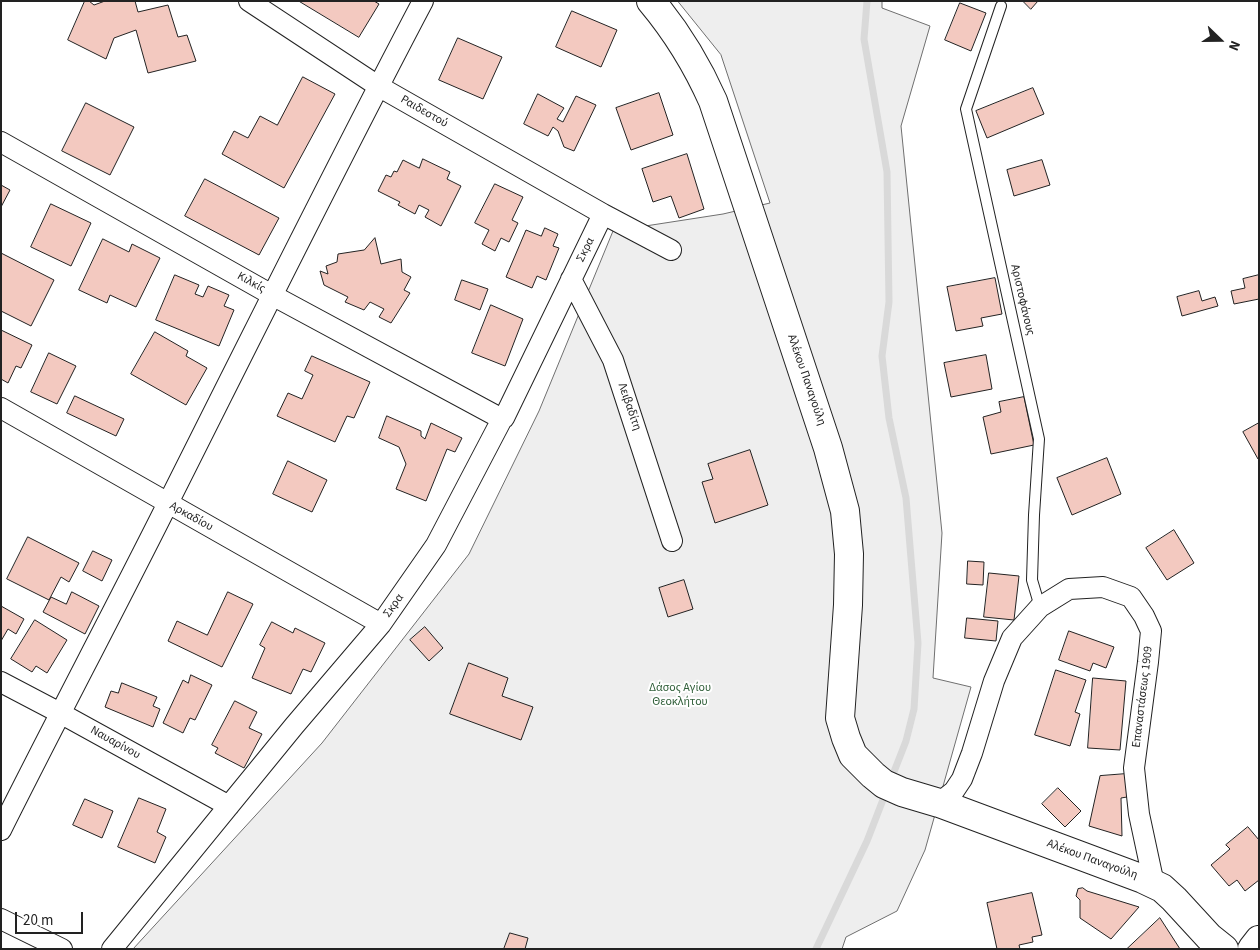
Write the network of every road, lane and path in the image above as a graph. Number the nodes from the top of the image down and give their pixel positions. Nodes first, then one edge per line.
1 (249, 1) edge
2 (423, 1) edge
3 (651, 1) edge
4 (1001, 6) dead end
5 (378, 86) junction
6 (1, 142) edge
7 (603, 214) junction
8 (671, 250) dead end
9 (571, 279) junction
10 (272, 295) junction
11 (1, 408) edge
12 (502, 419) junction
13 (168, 504) junction
14 (672, 541) dead end
15 (1040, 607) junction
16 (381, 624) junction
17 (1, 682) edge
18 (60, 713) junction
19 (939, 803) junction
20 (229, 806) junction
21 (1, 830) edge
22 (1154, 884) junction
23 (1, 918) edge
24 (1259, 940) edge
25 (62, 949) edge
26 (112, 949) edge
27 (1224, 949) edge
28 (1252, 949) edge

1 - 5 street, Ραιδεστού
2 - 5 street
3 - 19 main road, Αλέκου Παναγούλη
4 - 15 lane, Αριστοφάνους
5 - 7 street, Ραιδεστού
5 - 10 street
6 - 10 street, Κιλκίς
7 - 8 street, Ραιδεστού
7 - 9 street, Σκρα
9 - 12 street, Σκρα
9 - 14 street, Λειβαδίτη
10 - 12 street, Κιλκίς
10 - 13 street
11 - 13 street, Αρκαδίου
12 - 16 street, Σκρα
13 - 16 street, Αρκαδίου
13 - 18 street
15 - 19 street, Επαναστάσεως 1909
15 - 22 street, Επαναστάσεως 1909
16 - 20 street, Σκρα
17 - 18 street, Ναυαρίνου
18 - 20 street, Ναυαρίνου
18 - 21 street
19 - 22 main road, Αλέκου Παναγούλη
20 - 26 street, Σκρα
22 - 27 main road, Αλέκου Παναγούλη
23 - 25 street
24 - 28 main road

